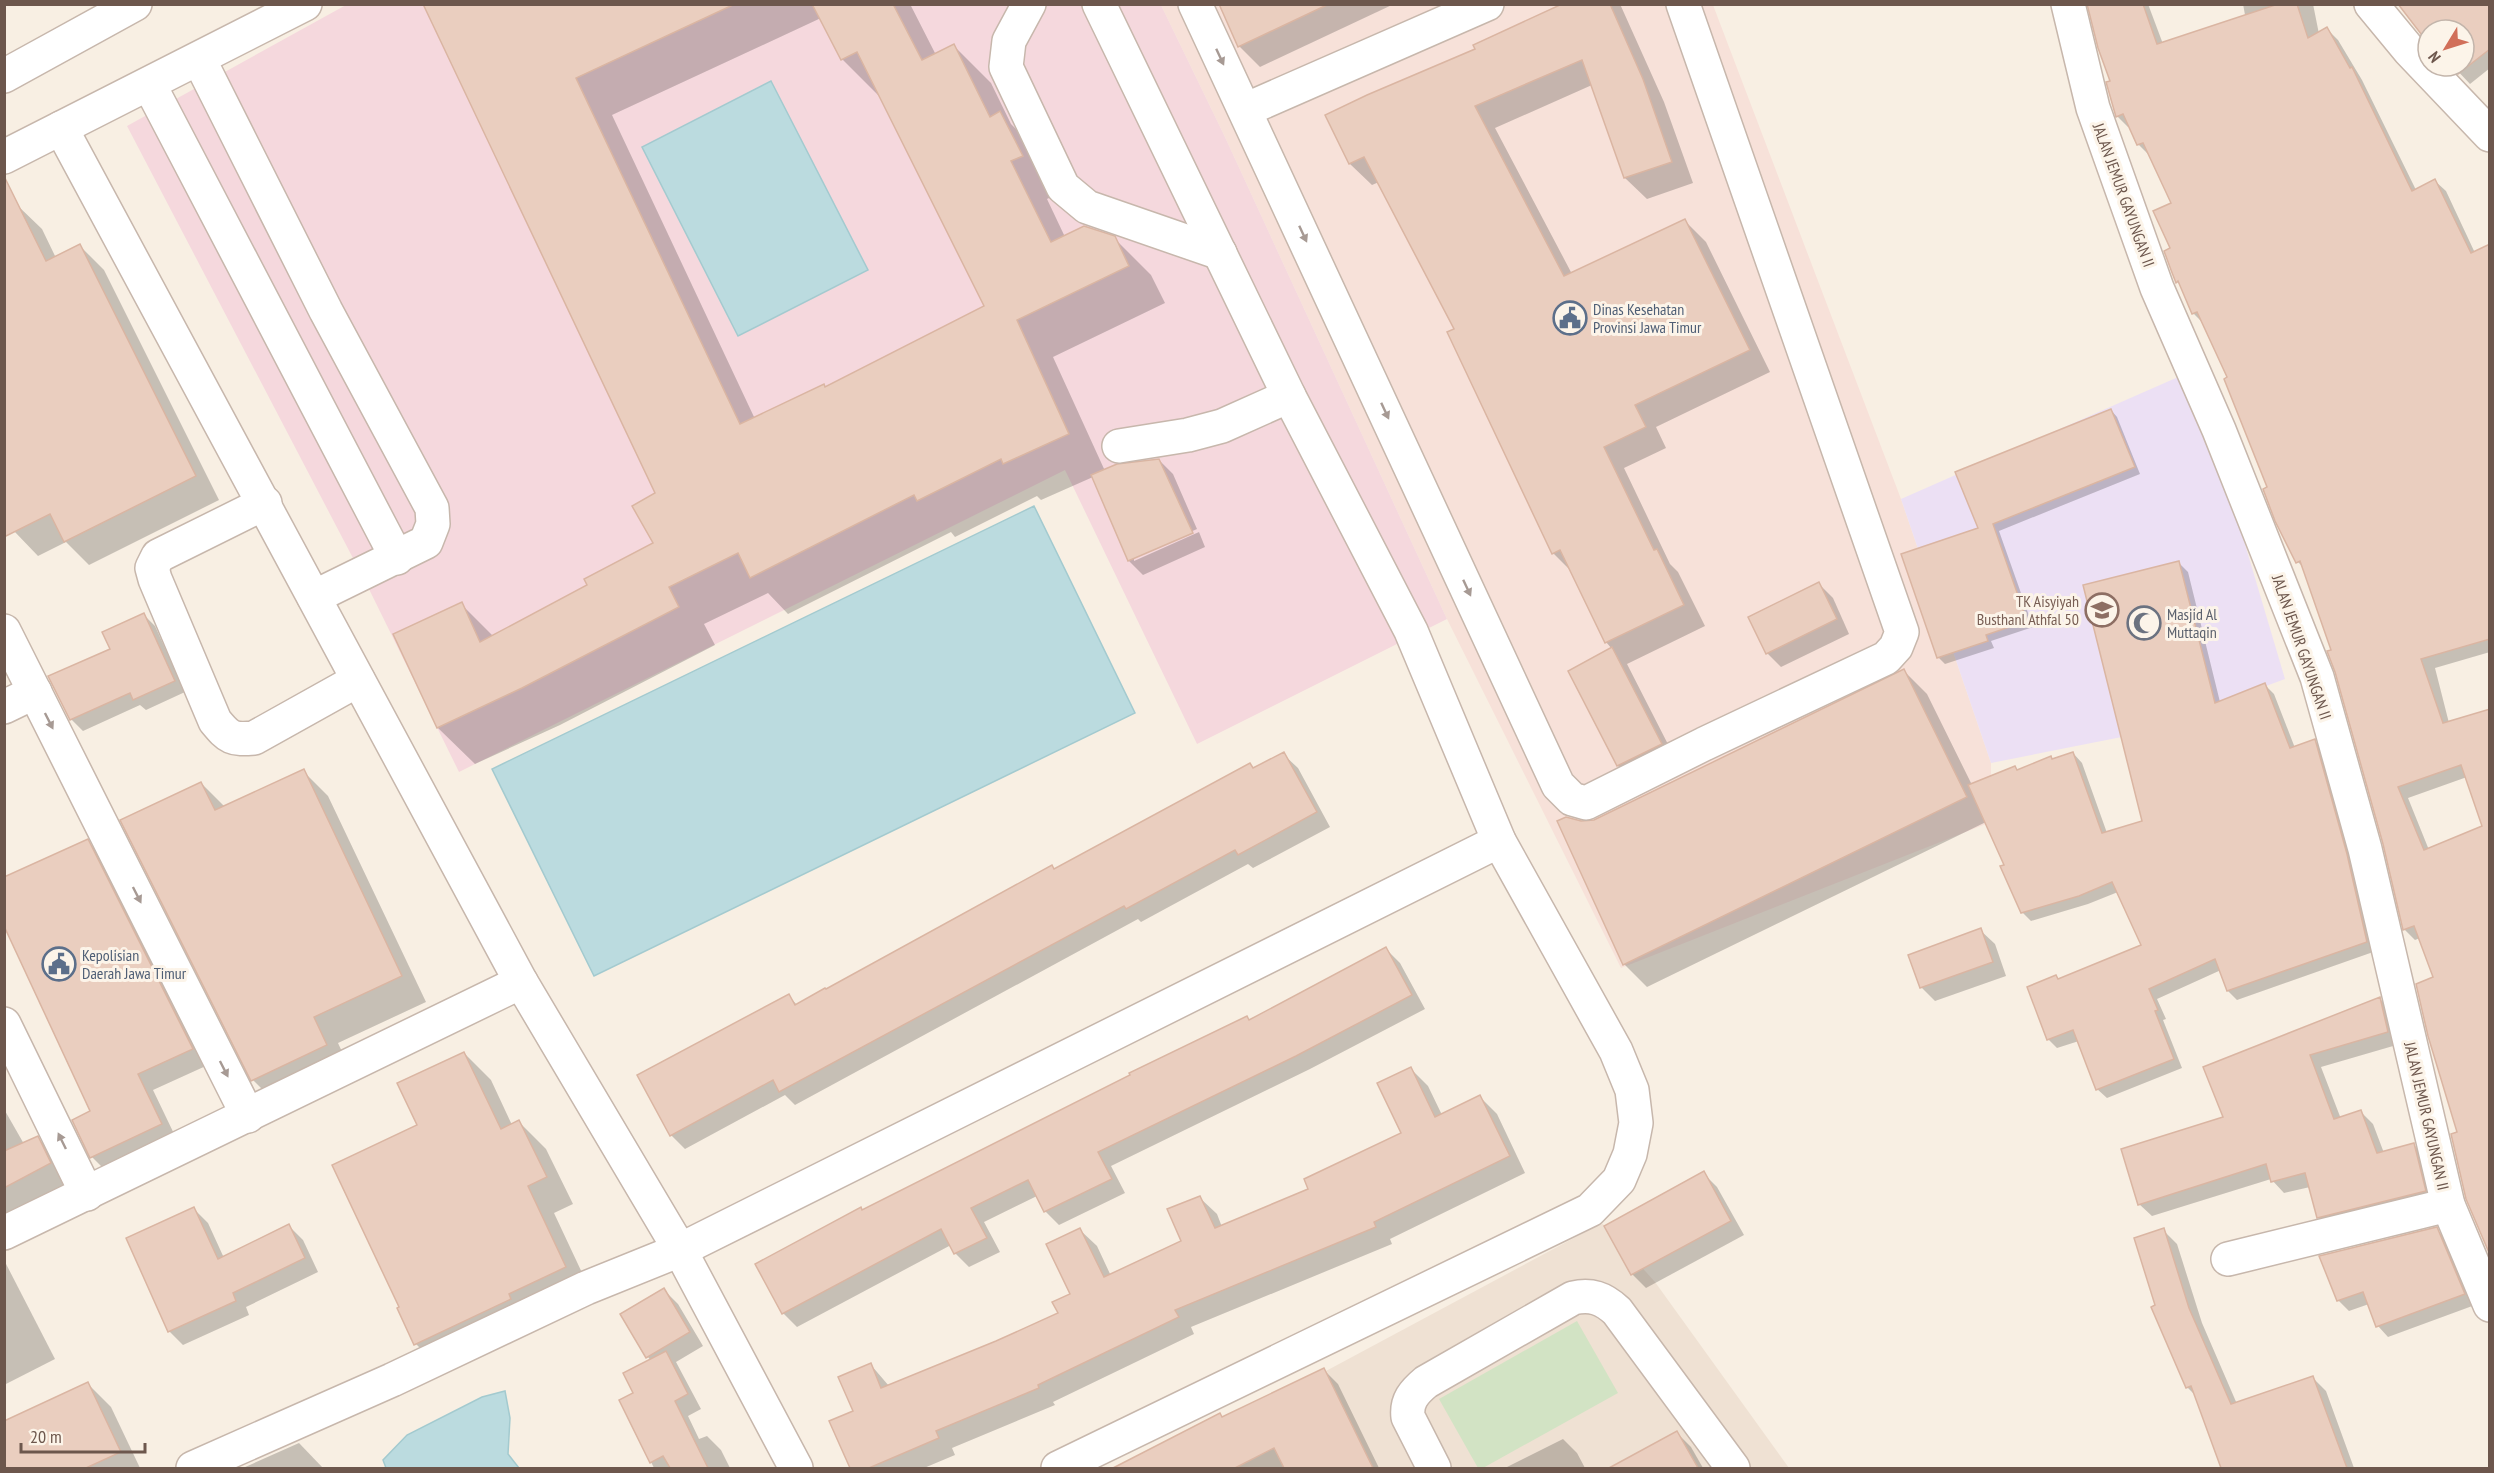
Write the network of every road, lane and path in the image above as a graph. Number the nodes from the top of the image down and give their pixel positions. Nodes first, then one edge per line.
1 (135, 4) edge
2 (305, 4) edge
3 (1029, 4) edge
4 (1099, 4) edge
5 (1195, 4) edge
6 (1487, 4) edge
7 (1683, 4) edge
8 (2068, 4) edge
9 (2371, 4) edge
10 (199, 58) junction
11 (4, 76) edge
12 (149, 84) junction
13 (1245, 110) junction
14 (61, 128) junction
15 (2490, 135) edge
16 (4, 157) edge
17 (1220, 253) junction
18 (1289, 396) junction
19 (1119, 446) dead end
20 (265, 503) junction
21 (397, 558) junction
22 (315, 597) junction
23 (4, 631) edge
24 (358, 680) junction
25 (35, 692) junction
26 (4, 707) edge
27 (1500, 841) junction
28 (521, 981) junction
29 (4, 1024) edge
30 (248, 1116) junction
31 (87, 1194) junction
32 (2448, 1205) junction
33 (4, 1233) edge
34 (680, 1250) junction
35 (2228, 1259) dead end
36 (2490, 1305) edge
37 (193, 1468) edge
38 (796, 1468) edge
39 (1058, 1468) edge
40 (1434, 1468) edge
41 (1733, 1468) edge

1 - 11 street
2 - 10 street
3 - 17 street
4 - 17 street
5 -> 13 street
6 - 13 street
13 -> 7 street
8 - 32 street, JALAN JEMUR GAYUNGAN II
9 - 15 street
10 - 12 street
10 - 21 street
12 - 14 street
12 - 21 street
14 - 16 street
14 - 20 street
17 - 18 street
18 - 19 street
18 - 27 street
20 - 22 street
20 - 24 street
21 - 22 street
22 - 24 street
23 - 25 street
24 - 28 street
25 - 26 street
25 -> 30 street
27 - 34 street
27 - 39 street
28 - 30 street
28 - 34 street
31 -> 29 street
30 - 31 street
31 - 33 street
32 - 35 street
32 - 36 street, JALAN JEMUR GAYUNGAN II
34 - 37 street
34 - 38 street
40 - 41 street

